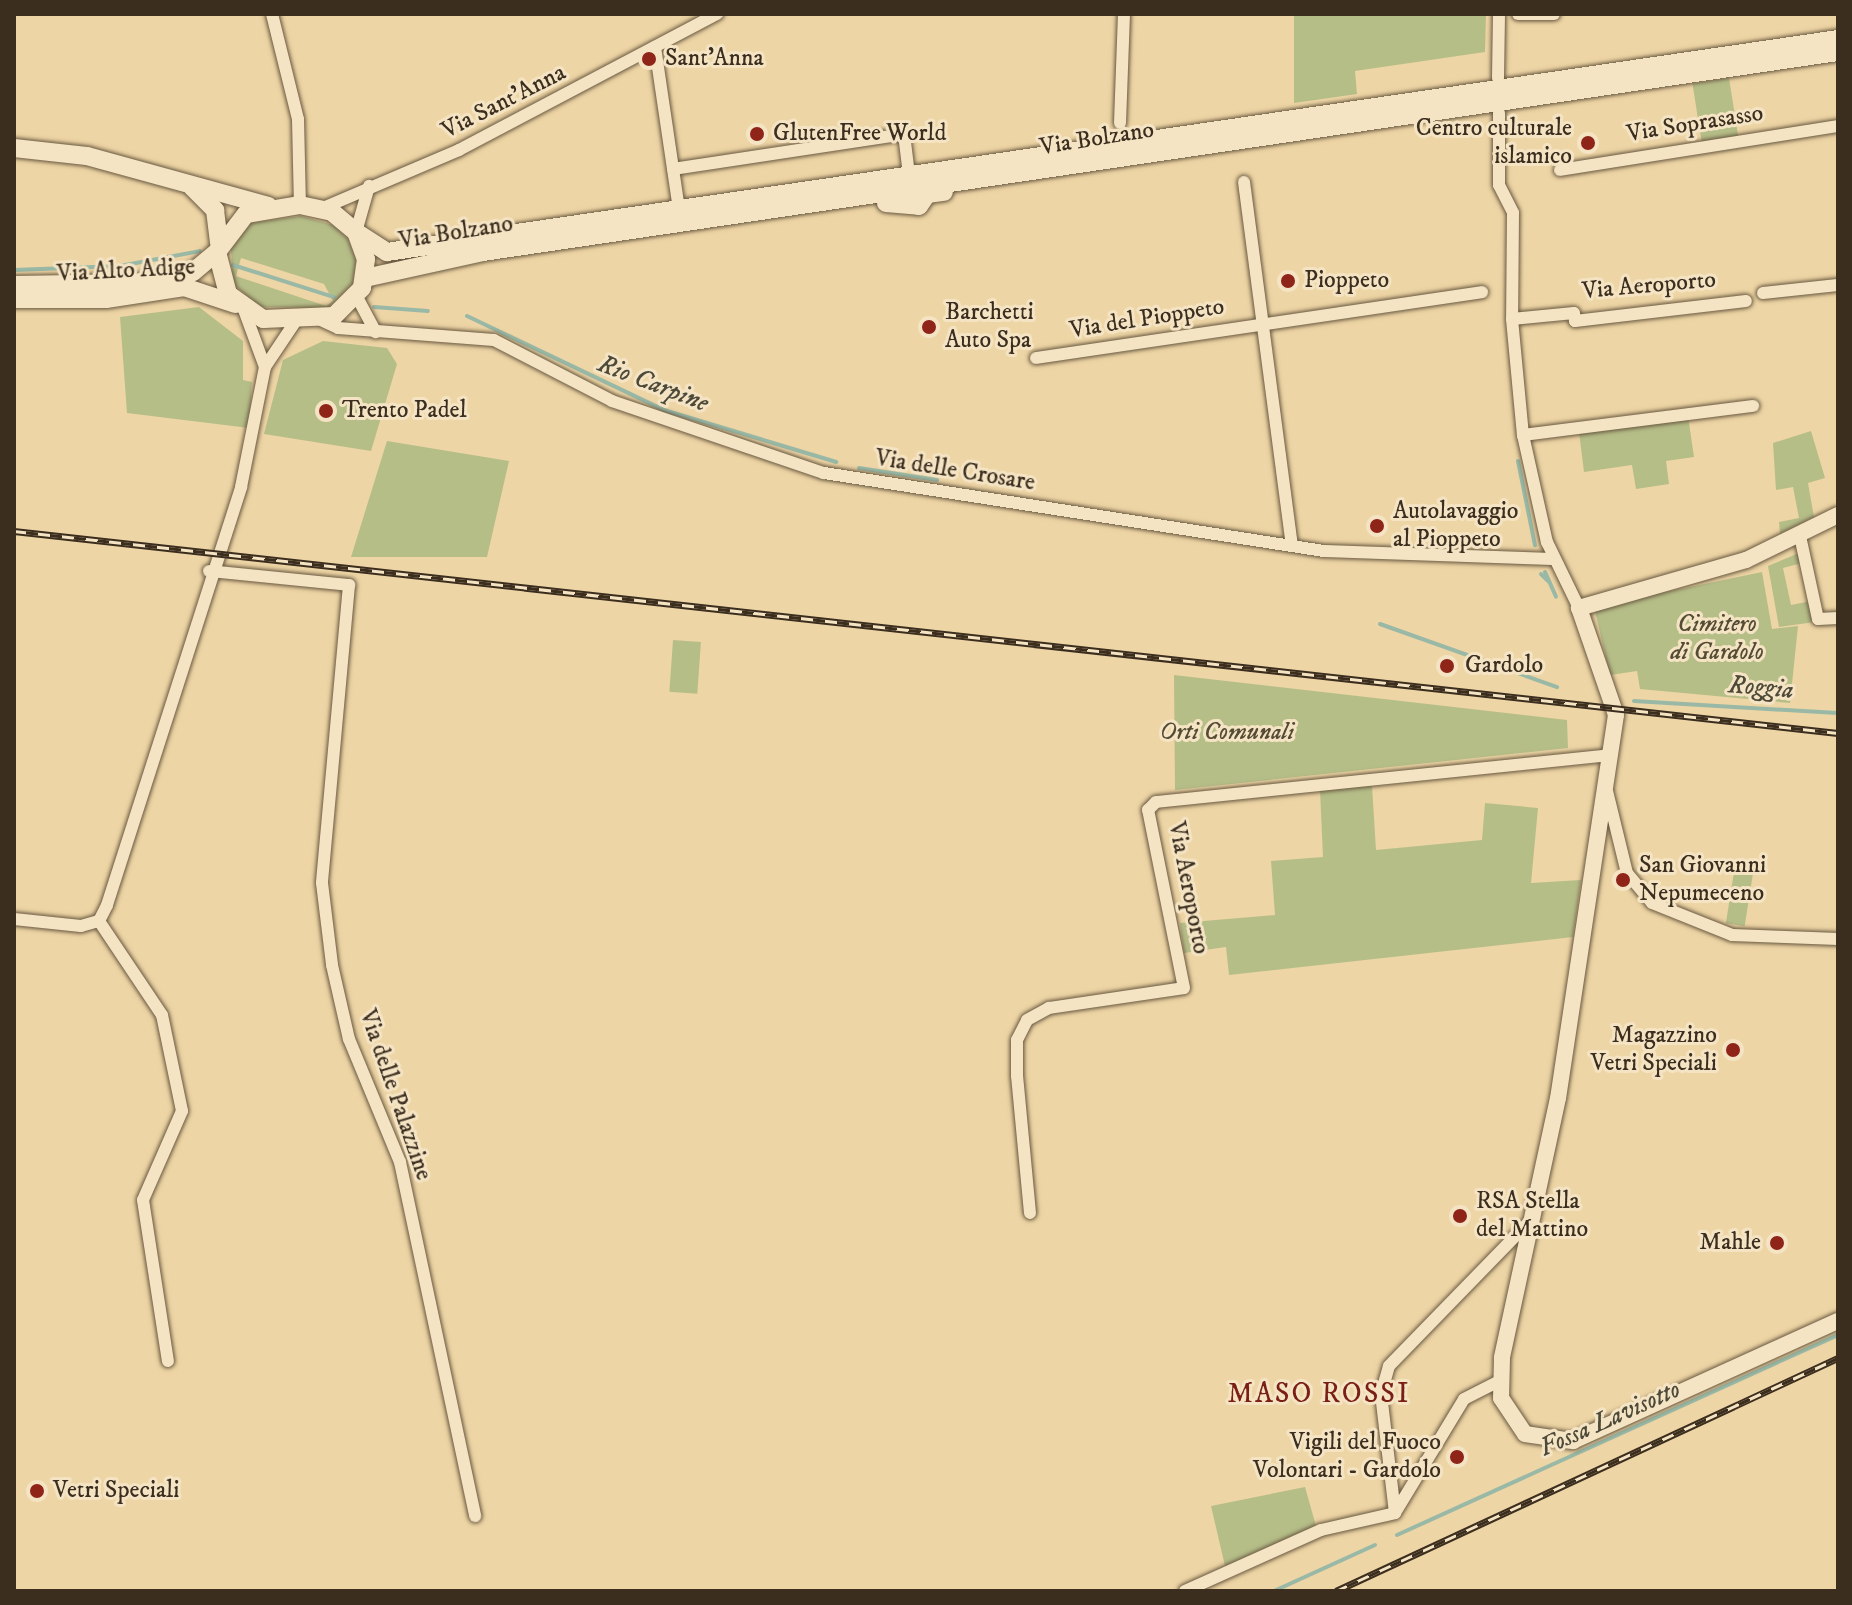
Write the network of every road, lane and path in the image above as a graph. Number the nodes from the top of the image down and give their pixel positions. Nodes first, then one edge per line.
1 (272, 14) edge
2 (717, 14) edge
3 (1124, 14) edge
4 (1499, 14) edge
5 (1518, 14) edge
6 (1554, 14) edge
7 (1838, 39) edge
8 (655, 47) junction
9 (1838, 52) edge
10 (1498, 78) dead end
11 (1499, 113) dead end
12 (1120, 123) dead end
13 (1838, 126) edge
14 (14, 148) edge
15 (673, 169) junction
16 (1560, 170) dead end
17 (909, 175) junction
18 (187, 182) junction
19 (1244, 182) dead end
20 (295, 185) junction
21 (369, 186) junction
22 (300, 205) junction
23 (273, 206) junction
24 (322, 208) junction
25 (679, 209) junction
26 (457, 227) dead end
27 (552, 228) junction
28 (356, 232) junction
29 (218, 249) junction
30 (365, 278) junction
31 (14, 285) edge
32 (1838, 285) edge
33 (1482, 292) dead end
34 (1763, 293) dead end
35 (357, 297) junction
36 (14, 299) edge
37 (1746, 301) dead end
38 (240, 307) junction
39 (1512, 319) junction
40 (321, 320) junction
41 (295, 322) junction
42 (1265, 324) junction
43 (376, 332) junction
44 (1036, 358) dead end
45 (265, 367) junction
46 (1753, 406) dead end
47 (1523, 435) junction
48 (1838, 515) edge
49 (1800, 536) junction
50 (1292, 546) junction
51 (1553, 559) junction
52 (209, 571) junction
53 (1579, 608) junction
54 (1838, 618) edge
55 (1609, 755) junction
56 (1605, 784) junction
57 (14, 919) edge
58 (99, 921) junction
59 (1838, 939) edge
60 (1030, 1213) dead end
61 (1538, 1214) junction
62 (1838, 1321) edge
63 (168, 1361) dead end
64 (1498, 1382) junction
65 (1395, 1513) junction
66 (475, 1516) dead end
67 (1185, 1591) edge

1 - 20 street
2 - 8 street, Via Sant'Anna
3 - 12 street
4 - 10 street
5 - 6 street
7 - 17 main road, Via Bolzano
8 - 15 street
8 - 21 street, Via Sant'Anna
9 - 30 main road, Via Bolzano
11 - 39 street
13 - 16 street, Via Soprasasso
14 - 18 main road
15 - 17 street
15 - 25 street
17 - 25 main road, Via Bolzano
18 - 23 main road
18 - 29 main road
19 - 42 street
20 - 22 street
20 - 23 street
21 - 24 street, Via Sant'Anna
21 - 28 street
22 - 23 main road
22 - 24 main road
23 - 29 main road
24 - 28 main road
25 - 27 main road, Via Bolzano
26 - 27 main road
27 - 28 main road, Via Bolzano
28 - 30 main road
29 - 31 main road, Via Alto Adige
29 - 38 main road
30 - 35 main road
32 - 34 street
33 - 42 street, Via del Pioppeto
35 - 40 main road
35 - 43 street
36 - 38 main road, Via Alto Adige
37 - 39 street, Via Aeroporto
38 - 41 main road
38 - 45 street
39 - 47 street
40 - 41 main road
40 - 43 street, Via delle Crosare
41 - 45 street
42 - 44 street, Via del Pioppeto
42 - 50 street
43 - 50 street, Via delle Crosare
45 - 52 street
46 - 47 street
47 - 51 street
48 - 49 street
49 - 53 street
49 - 54 street
50 - 51 street, Via delle Crosare
51 - 53 street
52 - 58 street
52 - 66 street, Via delle Palazzine
53 - 55 street
55 - 56 street
55 - 60 street, Via Aeroporto
56 - 59 street
56 - 61 street
57 - 58 street
58 - 63 street
61 - 64 street
61 - 65 street
62 - 64 street
64 - 65 street
65 - 67 street

